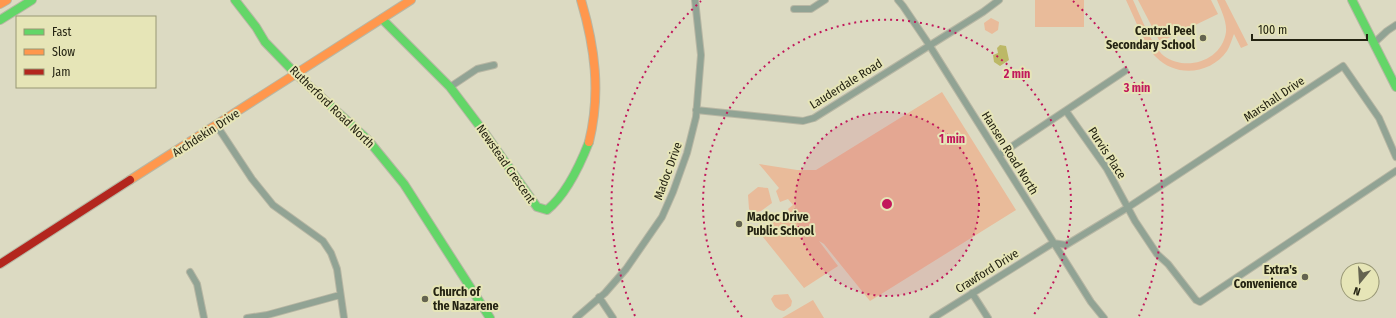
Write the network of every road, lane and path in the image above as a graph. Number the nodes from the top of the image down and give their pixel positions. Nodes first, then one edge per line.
1 (7, 0) edge
2 (32, 0) edge
3 (235, 0) edge
4 (411, 0) edge
5 (581, 0) edge
6 (696, 0) edge
7 (825, 0) edge
8 (898, 0) edge
9 (999, 0) edge
10 (1352, 0) edge
11 (989, 3) edge
12 (0, 4) edge
13 (794, 8) dead end
14 (382, 19) junction
15 (0, 20) edge
16 (1396, 25) edge
17 (1374, 43) junction
18 (929, 45) junction
19 (494, 65) dead end
20 (1124, 71) dead end
21 (296, 74) junction
22 (450, 87) junction
23 (1396, 87) edge
24 (696, 110) junction
25 (1066, 111) junction
26 (217, 126) junction
27 (999, 155) junction
28 (1396, 157) edge
29 (1396, 171) edge
30 (1128, 208) junction
31 (1053, 243) junction
32 (0, 264) edge
33 (190, 272) dead end
34 (972, 293) junction
35 (340, 295) junction
36 (599, 297) junction
37 (204, 318) edge
38 (247, 318) edge
39 (344, 318) edge
40 (490, 318) edge
41 (576, 318) edge
42 (613, 318) edge
43 (933, 318) edge
44 (988, 318) edge
45 (1104, 318) edge

1 - 12 street
2 - 15 street
3 - 21 street, Rutherford Road North
4 - 14 street, Archdekin Drive
5 - 22 street, Newstead Crescent
6 - 24 street, Madoc Drive
7 - 13 street
8 - 18 street, Hansen Road North
9 - 11 street, Lauderdale Road
10 - 17 street
11 - 18 street, Lauderdale Road
14 - 21 street, Archdekin Drive
14 - 22 street, Newstead Crescent
16 - 17 street
17 - 23 street
18 - 24 street, Lauderdale Road
18 - 27 street, Hansen Road North
19 - 22 street
20 - 25 street
21 - 26 street, Archdekin Drive
21 - 40 street, Rutherford Road North
24 - 36 street, Madoc Drive
25 - 27 street
25 - 30 street, Purvis Place
26 - 32 street, Archdekin Drive
26 - 35 street
27 - 31 street, Hansen Road North
28 - 30 street, Marshall Drive
29 - 30 street
30 - 31 street, Marshall Drive
31 - 34 street, Crawford Drive
31 - 45 street, Hansen Road North
33 - 37 street
34 - 43 street, Crawford Drive
34 - 44 street
35 - 38 street
35 - 39 street
36 - 41 street, Madoc Drive
36 - 42 street

